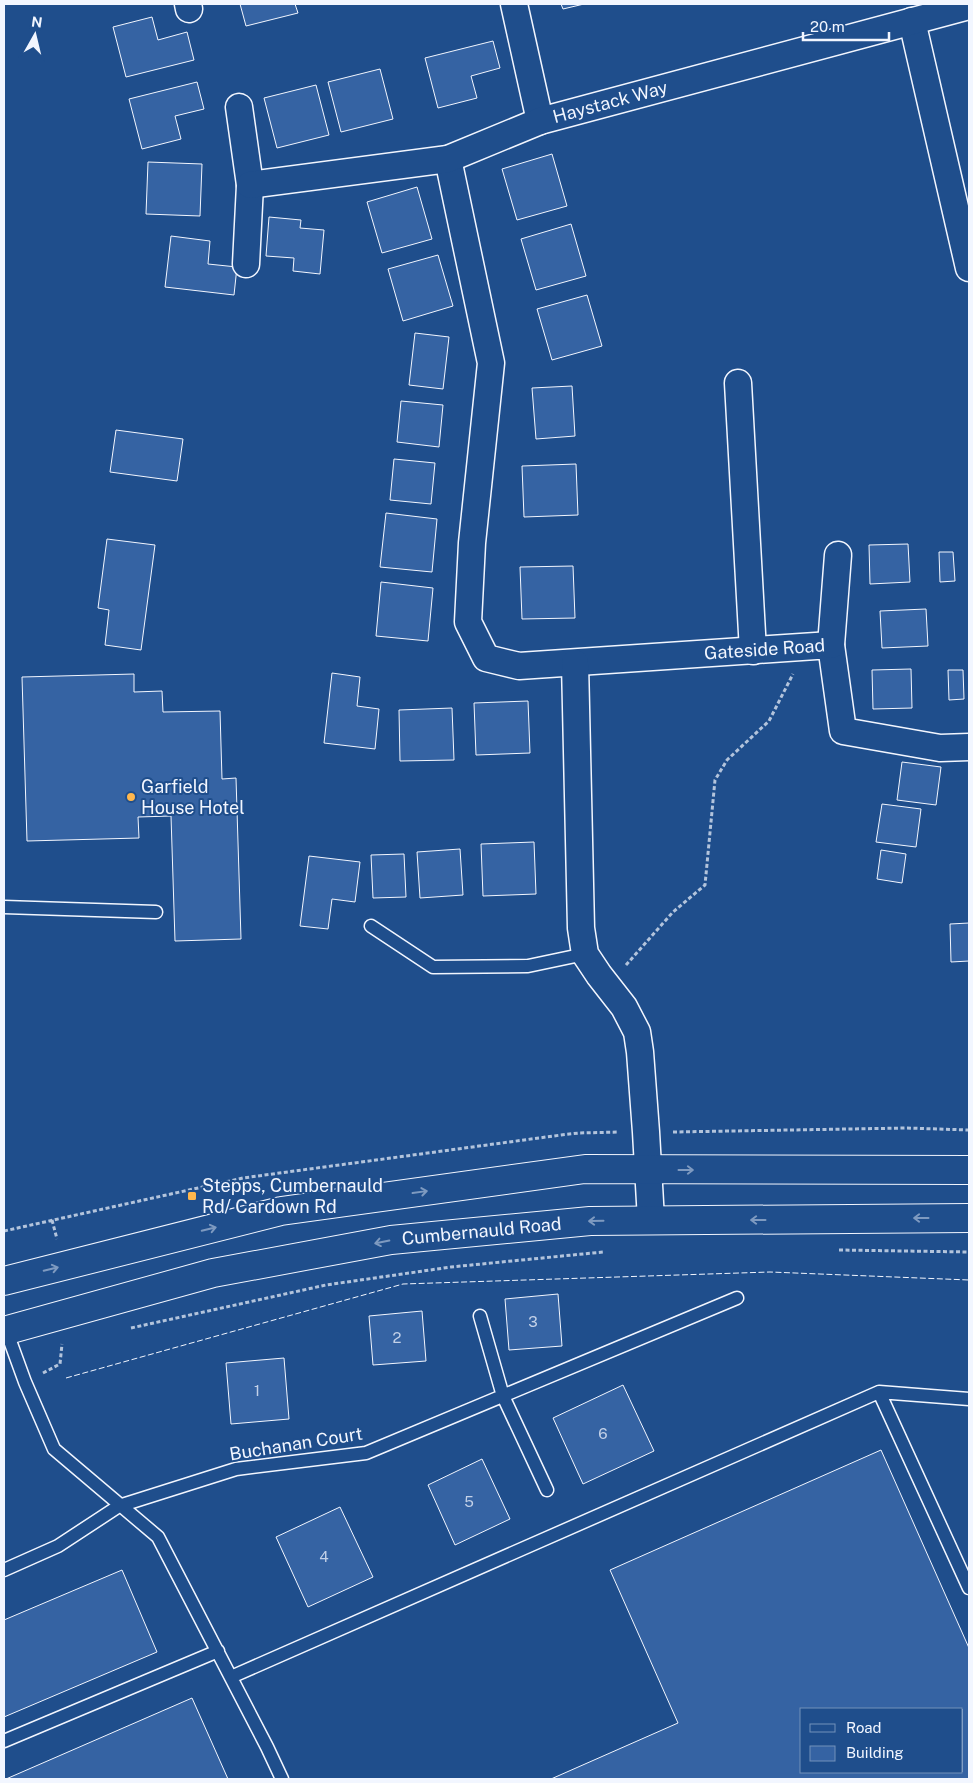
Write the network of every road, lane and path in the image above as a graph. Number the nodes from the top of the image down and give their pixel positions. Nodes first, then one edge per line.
1 (514, 4) edge
2 (969, 6) edge
3 (912, 21) junction
4 (239, 107) dead end
5 (540, 121) junction
6 (448, 159) junction
7 (250, 185) junction
8 (246, 264) dead end
9 (969, 268) edge
10 (738, 383) dead end
11 (838, 555) dead end
12 (819, 646) junction
13 (752, 651) junction
14 (575, 663) junction
15 (969, 748) edge
16 (4, 907) edge
17 (156, 912) dead end
18 (371, 926) dead end
19 (584, 954) junction
20 (607, 986) junction
21 (648, 1170) junction
22 (969, 1170) edge
23 (969, 1218) edge
24 (651, 1220) junction
25 (833, 1250) dead end
26 (612, 1252) dead end
27 (969, 1252) edge
28 (4, 1281) edge
29 (737, 1298) dead end
30 (480, 1316) dead end
31 (4, 1328) edge
32 (127, 1329) dead end
33 (71, 1341) dead end
34 (25, 1382) junction
35 (878, 1392) junction
36 (503, 1396) junction
37 (969, 1399) edge
38 (547, 1490) dead end
39 (119, 1506) junction
40 (4, 1570) edge
41 (969, 1588) edge
42 (218, 1651) junction
43 (231, 1677) junction
44 (4, 1742) edge
45 (282, 1779) edge

1 - 5 street
2 - 3 street, Haystack Way
3 - 5 street, Haystack Way
3 - 9 street
4 - 7 street
5 - 6 street, Haystack Way
6 - 7 street, Haystack Way
6 - 14 street, Gateside Road
7 - 8 street
10 - 13 street
11 - 12 street
12 - 13 street, Gateside Road
12 - 15 street, Gateside Road
12 - 20 path
13 - 14 street, Gateside Road
14 - 19 street
16 - 17 lane
18 - 19 lane
19 - 20 street
20 - 21 street
21 -> 22 main road
21 - 24 street
28 -> 21 main road
23 -> 24 main road, Cumbernauld Road
24 -> 31 main road, Cumbernauld Road
25 - 27 path
26 - 32 path
29 - 36 lane, Buchanan Court
30 - 36 lane
31 - 34 lane
33 - 34 path
34 - 39 lane
35 - 37 lane
35 - 41 lane
35 - 43 lane
36 - 38 lane
36 - 39 lane, Buchanan Court
39 - 40 lane, Buchanan Court
39 - 42 lane
42 - 43 lane
42 - 44 lane
43 - 45 lane

